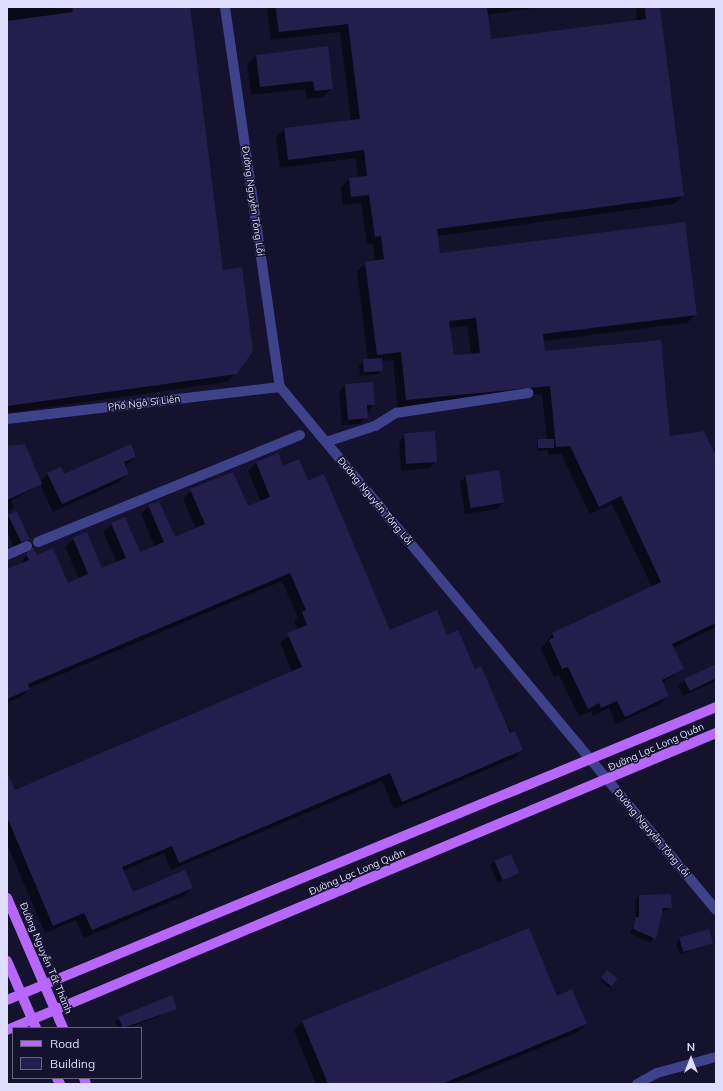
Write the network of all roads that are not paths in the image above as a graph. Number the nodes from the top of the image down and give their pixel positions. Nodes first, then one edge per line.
1 (225, 7) edge
2 (280, 387) junction
3 (529, 393) dead end
4 (7, 419) edge
5 (300, 435) dead end
6 (326, 442) junction
7 (38, 542) dead end
8 (27, 546) dead end
9 (7, 555) edge
10 (716, 707) edge
11 (716, 733) edge
12 (591, 760) junction
13 (609, 781) junction
14 (7, 898) edge
15 (716, 910) edge
16 (7, 961) edge
17 (44, 984) junction
18 (22, 994) junction
19 (7, 1000) edge
20 (56, 1010) junction
21 (34, 1024) edge
22 (20, 1027) edge
23 (63, 1027) edge
24 (716, 1057) edge
25 (637, 1084) edge

1 - 2 street, Đường Nguyễn Tông Lỗi
2 - 4 street, Phố Ngô Sĩ Liên
2 - 6 street, Đường Nguyễn Tông Lỗi
3 - 6 street
5 - 7 street
6 - 12 street, Đường Nguyễn Tông Lỗi
8 - 9 street
10 - 12 main road, Đường Lạc Long Quân
11 - 13 main road, Đường Lạc Long Quân
12 - 13 street, Đường Nguyễn Tông Lỗi
12 - 17 main road, Đường Lạc Long Quân
13 - 15 street, Đường Nguyễn Tông Lỗi
13 - 20 main road, Đường Lạc Long Quân
14 - 17 main road, Đường Nguyễn Tất Thành
16 - 18 main road
17 - 18 main road, Đường Lạc Long Quân
17 - 20 main road, Đường Nguyễn Tất Thành
18 - 19 main road, Đường Lạc Long Quân
18 - 21 main road
20 - 21 main road, Đường Lạc Long Quân
20 - 23 main road, Đường Nguyễn Tất Thành
21 - 22 main road, Đường Lạc Long Quân
24 - 25 street

